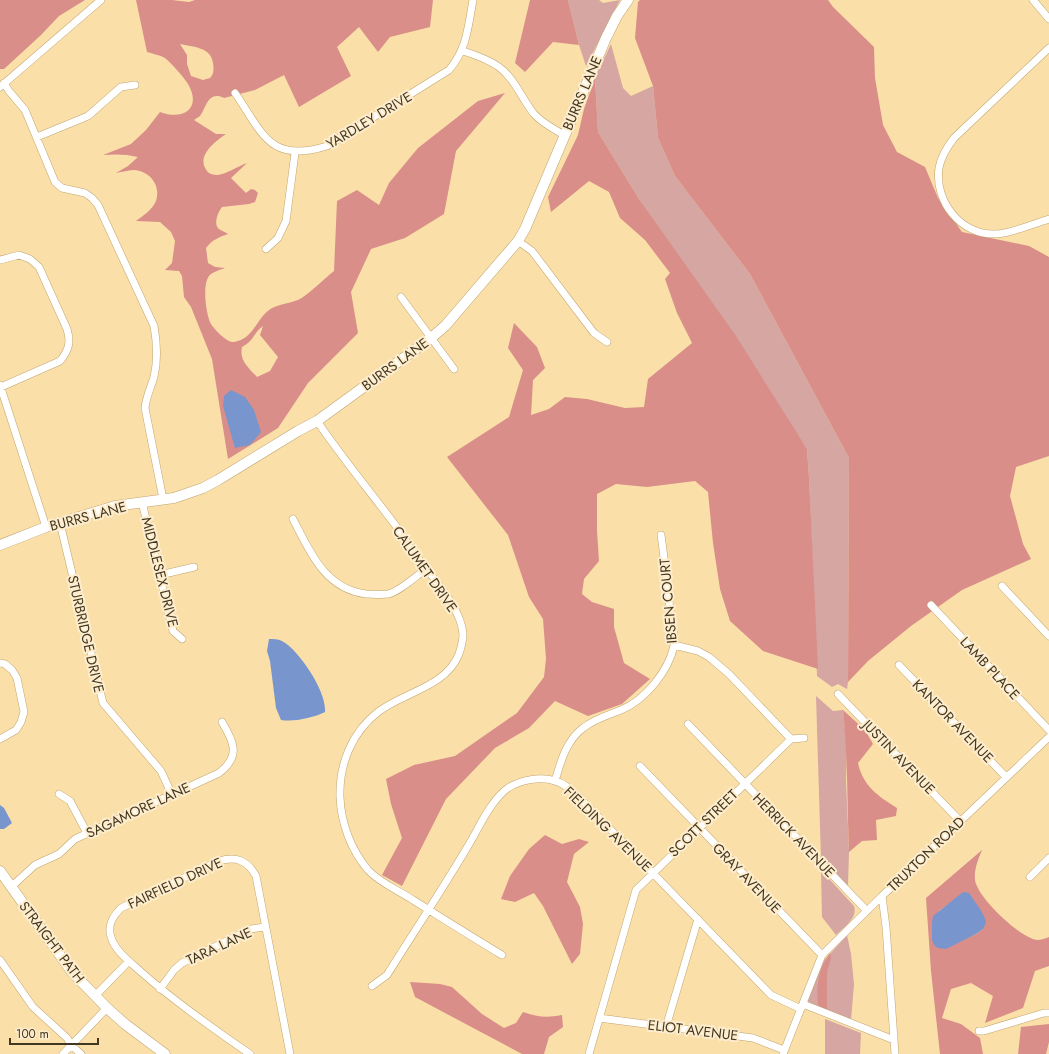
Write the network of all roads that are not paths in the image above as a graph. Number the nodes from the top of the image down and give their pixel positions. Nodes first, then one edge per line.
1 (100, 0) edge
2 (473, 0) edge
3 (628, 0) edge
4 (1034, 0) edge
5 (1049, 19) edge
6 (1049, 48) edge
7 (463, 51) junction
8 (2, 85) edge
9 (135, 85) dead end
10 (235, 93) dead end
11 (564, 134) junction
12 (37, 137) junction
13 (295, 153) junction
14 (1049, 219) edge
15 (518, 241) junction
16 (266, 249) dead end
17 (0, 260) edge
18 (401, 297) dead end
19 (431, 338) junction
20 (607, 342) dead end
21 (454, 369) dead end
22 (0, 386) edge
23 (317, 421) junction
24 (163, 499) junction
25 (142, 502) junction
26 (293, 519) dead end
27 (60, 523) junction
28 (46, 527) junction
29 (661, 535) dead end
30 (0, 545) edge
31 (194, 567) dead end
32 (426, 569) junction
33 (160, 575) junction
34 (1002, 586) dead end
35 (931, 605) dead end
36 (1049, 636) edge
37 (182, 639) dead end
38 (674, 645) junction
39 (0, 663) edge
40 (899, 665) dead end
41 (838, 694) dead end
42 (222, 722) dead end
43 (688, 724) dead end
44 (1049, 730) edge
45 (1049, 737) edge
46 (804, 738) dead end
47 (0, 739) edge
48 (790, 739) junction
49 (640, 766) dead end
50 (1006, 777) junction
51 (555, 781) junction
52 (745, 783) junction
53 (59, 794) dead end
54 (172, 795) junction
55 (960, 821) junction
56 (699, 828) junction
57 (87, 833) junction
58 (1049, 858) edge
59 (0, 871) edge
60 (653, 873) junction
61 (1030, 877) dead end
62 (12, 887) junction
63 (882, 896) junction
64 (428, 910) junction
65 (867, 911) junction
66 (698, 920) junction
67 (265, 927) junction
68 (502, 955) dead end
69 (822, 955) junction
70 (0, 960) edge
71 (128, 961) junction
72 (372, 986) dead end
73 (160, 989) junction
74 (95, 996) junction
75 (802, 1007) junction
76 (108, 1008) junction
77 (1049, 1013) edge
78 (599, 1018) junction
79 (666, 1027) junction
80 (979, 1031) dead end
81 (894, 1040) junction
82 (72, 1046) junction
83 (784, 1052) edge
84 (63, 1054) edge
85 (81, 1054) edge
86 (165, 1054) edge
87 (250, 1054) edge
88 (290, 1054) edge
89 (589, 1054) edge
90 (895, 1054) edge

1 - 8 street
2 - 7 street, YARDLEY DRIVE
3 - 11 street, BURRS LANE
4 - 5 street
6 - 14 street
7 - 11 street
7 - 13 street, YARDLEY DRIVE
8 - 12 street
9 - 12 street
10 - 13 street, YARDLEY DRIVE
11 - 15 street, BURRS LANE
12 - 24 street
13 - 16 street
15 - 19 street, BURRS LANE
15 - 20 street
17 - 22 street
18 - 19 street
19 - 21 street
19 - 23 street, BURRS LANE
22 - 28 street
23 - 24 street, BURRS LANE
23 - 32 street, CALUMET DRIVE
24 - 25 street, BURRS LANE
25 - 27 street, BURRS LANE
25 - 33 street, MIDDLESEX DRIVE
26 - 32 street
27 - 28 street, BURRS LANE
27 - 54 street, STURBRIDGE DRIVE
28 - 30 street, BURRS LANE
29 - 38 street, IBSEN COURT
31 - 33 street
32 - 64 street, CALUMET DRIVE
33 - 37 street, MIDDLESEX DRIVE
34 - 36 street
35 - 44 street, LAMB PLACE
38 - 48 street
38 - 51 street, IBSEN COURT
39 - 47 street
40 - 50 street, KANTOR AVENUE
41 - 55 street, JUSTIN AVENUE
42 - 54 street, SAGAMORE LANE
43 - 52 street, HERRICK AVENUE
45 - 50 street, TRUXTON ROAD
46 - 48 street
48 - 52 street, SCOTT STREET
49 - 56 street, GRAY AVENUE
50 - 55 street, TRUXTON ROAD
51 - 60 street, FIELDING AVENUE
51 - 64 street, FIELDING AVENUE
52 - 56 street, SCOTT STREET
52 - 65 street, HERRICK AVENUE
53 - 57 street
54 - 57 street, SAGAMORE LANE
55 - 63 street, TRUXTON ROAD
56 - 60 street, SCOTT STREET
56 - 69 street, GRAY AVENUE
57 - 62 street, SAGAMORE LANE
58 - 61 street
59 - 62 street, STRAIGHT PATH
60 - 66 street, FIELDING AVENUE
60 - 78 street, SCOTT STREET
62 - 74 street, STRAIGHT PATH
63 - 65 street
63 - 81 street, TRUXTON ROAD
64 - 68 street, CALUMET DRIVE
64 - 72 street, FIELDING AVENUE
65 - 69 street
66 - 75 street, FIELDING AVENUE
66 - 79 street
67 - 71 street, FAIRFIELD DRIVE
67 - 73 street, TARA LANE
67 - 88 street, FAIRFIELD DRIVE
69 - 75 street
70 - 82 street
71 - 73 street, FAIRFIELD DRIVE
71 - 74 street
73 - 87 street, FAIRFIELD DRIVE
74 - 76 street, STRAIGHT PATH
75 - 81 street, FIELDING AVENUE
75 - 83 street
76 - 82 street
76 - 86 street, STRAIGHT PATH
77 - 80 street
78 - 79 street, ELIOT AVENUE
78 - 89 street, SCOTT STREET
79 - 83 street, ELIOT AVENUE
81 - 90 street, TRUXTON ROAD
82 - 84 street
82 - 85 street

